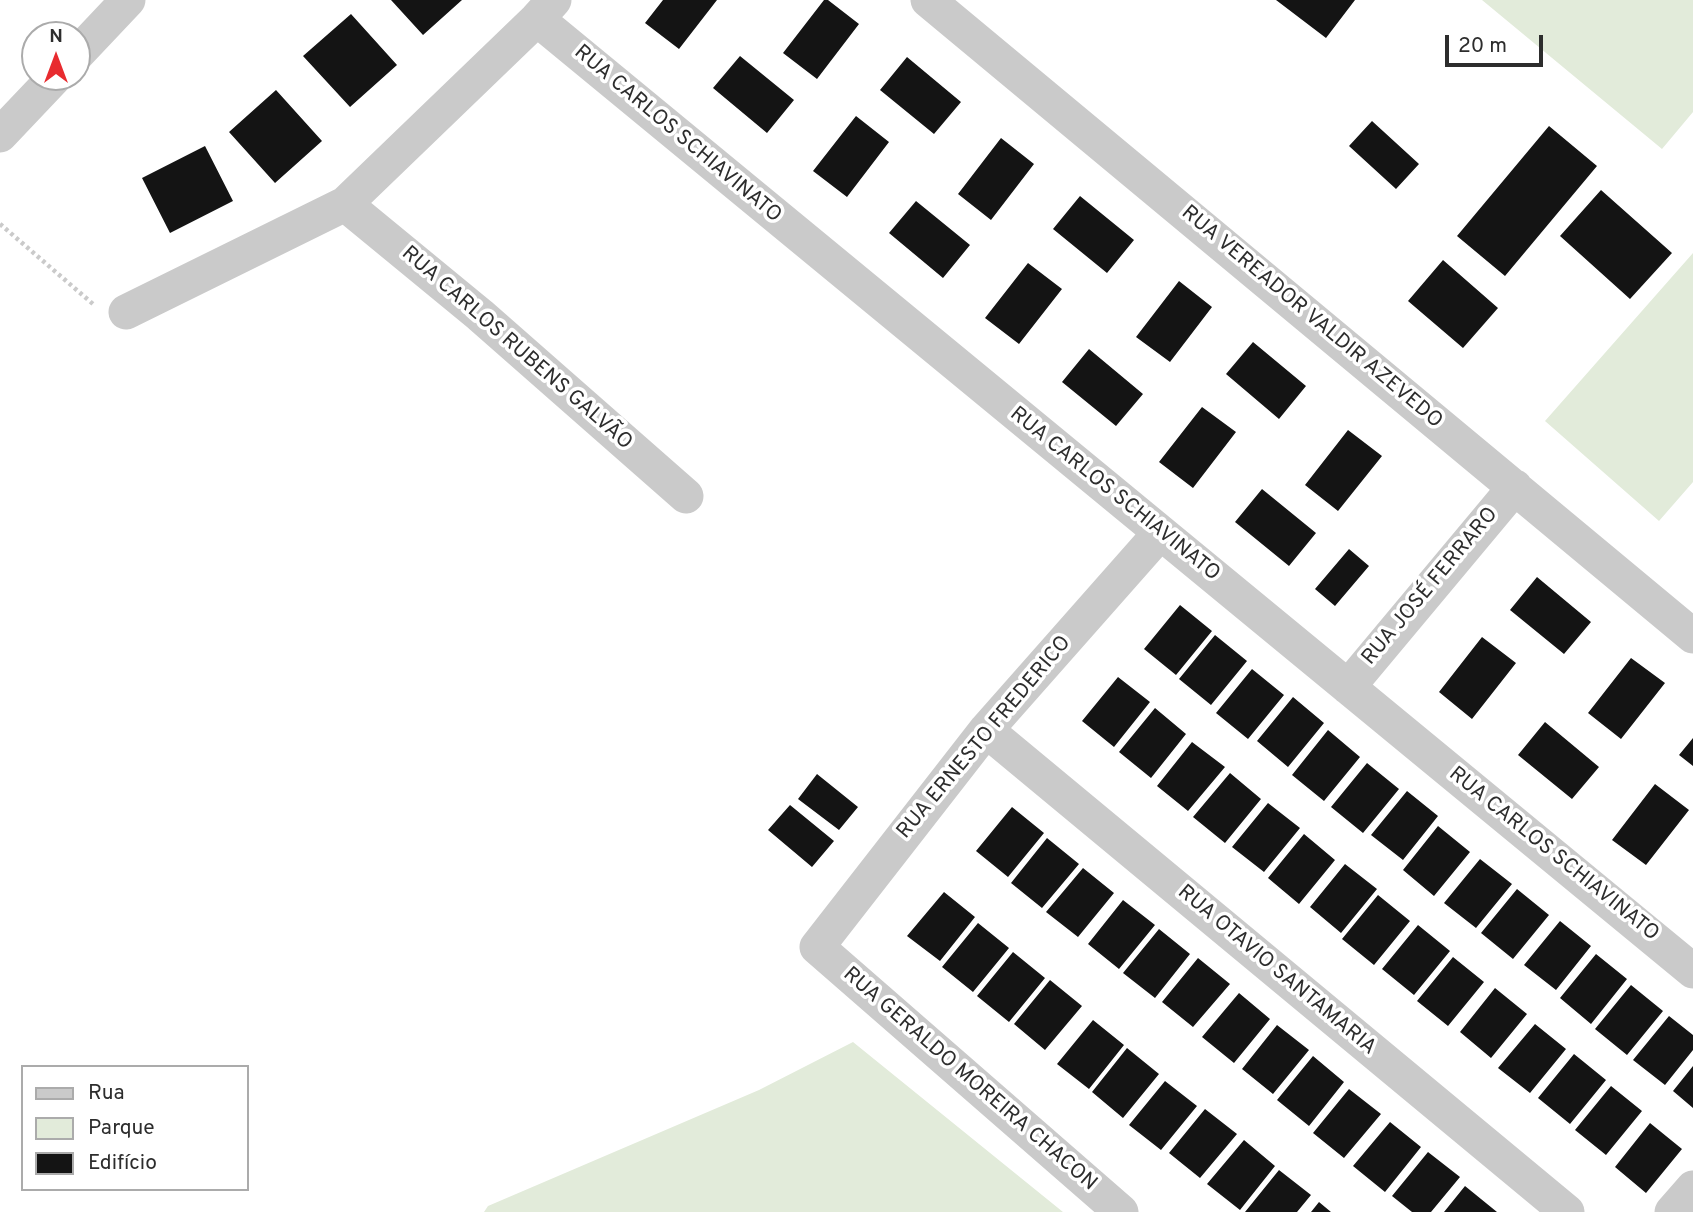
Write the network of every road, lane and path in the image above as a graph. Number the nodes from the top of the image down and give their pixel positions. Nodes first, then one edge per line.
1 (128, 0) edge
2 (928, 0) edge
3 (545, 10) edge
4 (91, 39) edge
5 (42, 91) edge
6 (0, 135) edge
7 (345, 204) junction
8 (0, 224) edge
9 (126, 312) joint
10 (1514, 487) junction
11 (686, 496) dead end
12 (1160, 533) junction
13 (1693, 636) edge
14 (1348, 687) junction
15 (986, 730) junction
16 (817, 947) joint
17 (1693, 971) edge
18 (1693, 1188) edge
19 (1121, 1212) edge
20 (1567, 1212) edge
21 (1672, 1212) edge

1 - 4 street
2 - 10 street, RUA VEREADOR VALDIR AZEVEDO
3 - 7 street
3 - 12 street, RUA CARLOS SCHIAVINATO
5 - 6 street
7 - 9 street
7 - 11 street, RUA CARLOS RUBENS GALVÃO
8 - 9 path
10 - 13 street, RUA VEREADOR VALDIR AZEVEDO
10 - 14 street, RUA JOSÉ FERRARO
12 - 14 street, RUA CARLOS SCHIAVINATO
12 - 15 street, RUA ERNESTO FREDERICO
14 - 17 street, RUA CARLOS SCHIAVINATO
15 - 16 street, RUA ERNESTO FREDERICO
15 - 20 street, RUA OTAVIO SANTAMARIA
16 - 19 street, RUA GERALDO MOREIRA CHACON
18 - 21 street

